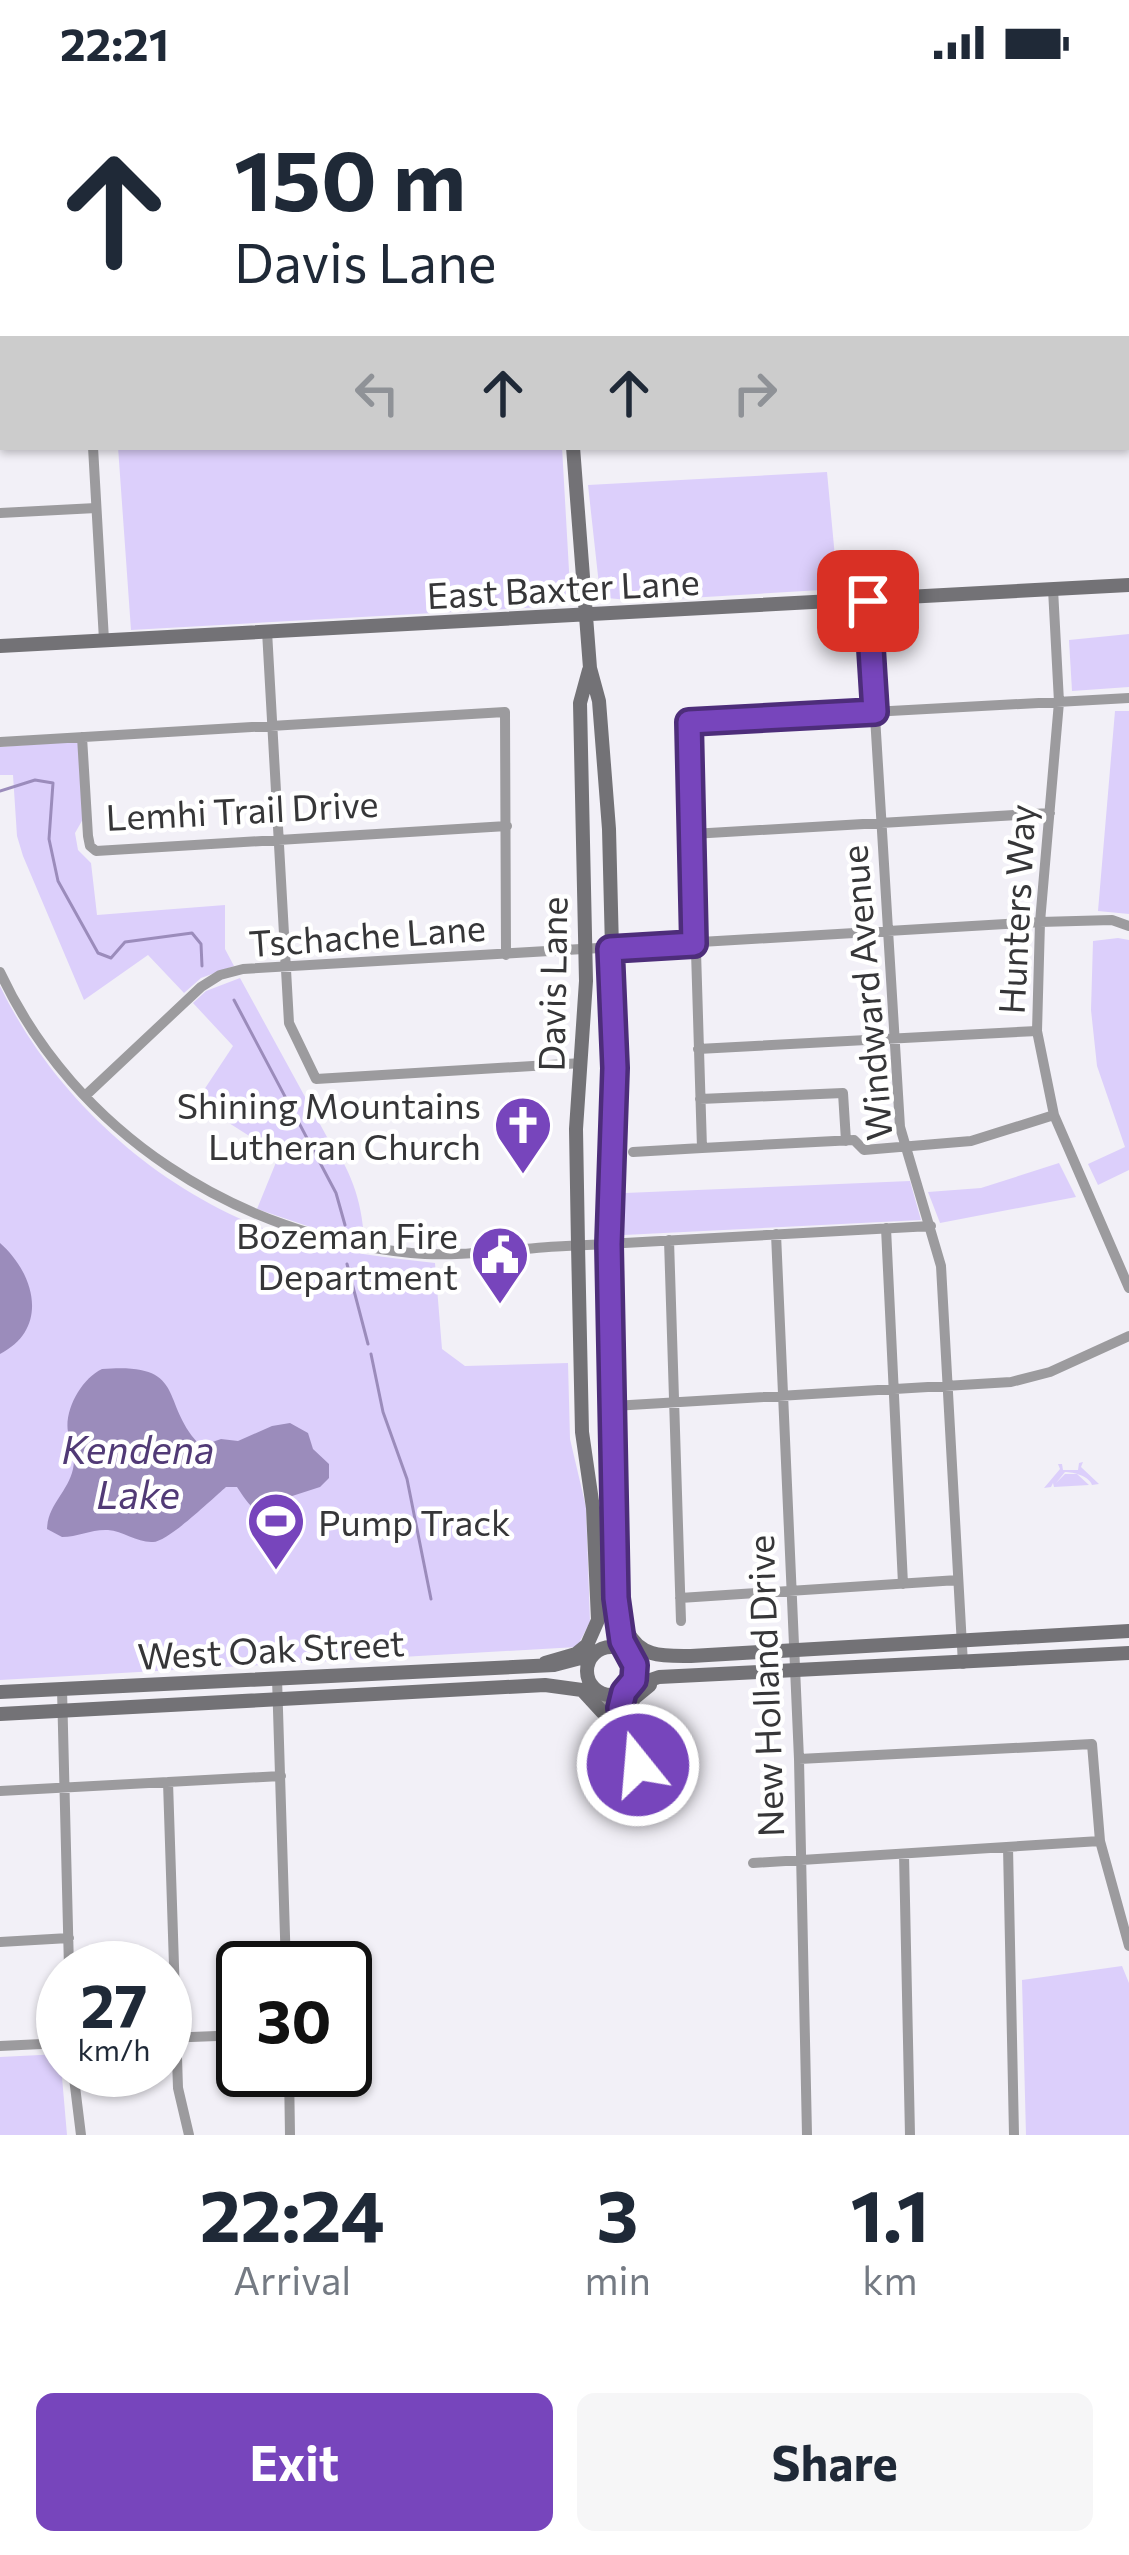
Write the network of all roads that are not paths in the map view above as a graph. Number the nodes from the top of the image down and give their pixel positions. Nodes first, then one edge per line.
1 (93, 450) edge
2 (573, 450) edge
3 (97, 508) junction
4 (0, 513) edge
5 (1129, 585) edge
6 (1053, 589) junction
7 (868, 601) junction
8 (587, 616) junction
9 (267, 631) junction
10 (104, 640) junction
11 (0, 646) edge
12 (590, 668) junction
13 (1129, 698) edge
14 (1059, 702) junction
15 (875, 712) junction
16 (273, 726) junction
17 (82, 737) junction
18 (0, 742) edge
19 (1050, 813) junction
20 (881, 823) junction
21 (507, 826) junction
22 (692, 834) junction
23 (280, 839) junction
24 (1040, 922) junction
25 (1129, 926) edge
26 (887, 932) junction
27 (694, 944) junction
28 (610, 949) junction
29 (585, 951) junction
30 (506, 955) junction
31 (288, 968) junction
32 (0, 972) edge
33 (1037, 1030) junction
34 (896, 1039) junction
35 (698, 1049) junction
36 (583, 1063) junction
37 (85, 1096) junction
38 (700, 1099) junction
39 (1054, 1115) junction
40 (846, 1141) junction
41 (906, 1146) junction
42 (702, 1148) junction
43 (634, 1152) dead end
44 (931, 1226) junction
45 (886, 1228) junction
46 (776, 1234) junction
47 (669, 1240) junction
48 (609, 1244) junction
49 (578, 1245) junction
50 (1129, 1288) edge
51 (1129, 1336) edge
52 (948, 1385) junction
53 (896, 1388) junction
54 (784, 1395) junction
55 (674, 1402) junction
56 (613, 1406) junction
57 (958, 1580) junction
58 (903, 1584) junction
59 (617, 1586) junction
60 (598, 1590) junction
61 (791, 1590) junction
62 (680, 1598) junction
63 (681, 1621) dead end
64 (1129, 1631) edge
65 (961, 1641) junction
66 (794, 1650) junction
67 (595, 1653) junction
68 (1129, 1653) edge
69 (630, 1655) junction
70 (691, 1656) junction
71 (544, 1663) junction
72 (962, 1664) junction
73 (794, 1671) junction
74 (277, 1678) junction
75 (675, 1678) junction
76 (519, 1686) junction
77 (595, 1688) junction
78 (62, 1689) junction
79 (627, 1689) junction
80 (0, 1692) edge
81 (278, 1701) junction
82 (62, 1712) junction
83 (0, 1714) edge
84 (605, 1715) junction
85 (628, 1730) junction
86 (799, 1759) junction
87 (638, 1765) dead end
88 (620, 1771) dead end
89 (280, 1776) junction
90 (167, 1782) junction
91 (64, 1787) junction
92 (0, 1791) edge
93 (1100, 1841) junction
94 (1008, 1847) junction
95 (904, 1854) junction
96 (800, 1860) junction
97 (753, 1863) dead end
98 (68, 1938) junction
99 (68, 1941) edge
100 (169, 1941) edge
101 (285, 1941) edge
102 (0, 1942) edge
103 (1129, 1946) edge
104 (36, 2045) edge
105 (0, 2046) edge
106 (76, 2097) edge
107 (180, 2097) edge
108 (289, 2097) edge
109 (81, 2135) edge
110 (189, 2135) edge
111 (290, 2135) edge
112 (807, 2135) edge
113 (910, 2135) edge
114 (1014, 2135) edge

1 - 3 street
2 - 8 main road, Davis Lane
3 - 4 street
3 - 10 street
5 - 6 main road, East Baxter Lane
6 - 7 main road, East Baxter Lane
6 - 14 street, Hunters Way
7 - 8 main road, East Baxter Lane
7 - 15 street, Windward Avenue
8 - 9 main road, East Baxter Lane
8 - 12 main road, Davis Lane
9 - 10 main road, East Baxter Lane
9 - 16 street
10 - 11 main road, East Baxter Lane
12 - 28 main road, Davis Lane
12 - 29 main road, Davis Lane
13 - 14 street
14 - 15 street
14 - 19 street, Hunters Way
15 - 20 street, Windward Avenue
15 - 22 street
16 - 17 street
16 - 21 street
16 - 23 street
17 - 18 street
17 - 23 street, Lemhi Trail Drive
19 - 20 street
19 - 24 street, Hunters Way
20 - 22 street
20 - 26 street, Windward Avenue
21 - 23 street, Lemhi Trail Drive
21 - 30 street
22 - 27 street
23 - 31 street
24 - 25 street, Tschache Lane
24 - 26 street, Tschache Lane
24 - 33 street, Hunters Way
26 - 27 street, Tschache Lane
26 - 34 street, Windward Avenue
27 - 28 street, Tschache Lane
27 - 35 street
28 - 29 street, Tschache Lane
28 - 48 main road, Davis Lane
29 - 30 street, Tschache Lane
29 - 36 main road, Davis Lane
30 - 31 street, Tschache Lane
31 - 36 street
31 - 37 street, Tschache Lane
32 - 37 street
33 - 34 street
33 - 39 street, Hunters Way
34 - 35 street
34 - 41 street, Windward Avenue
35 - 38 street
36 - 49 main road, Davis Lane
37 - 49 street
38 - 40 street
38 - 42 street
39 - 41 street
39 - 50 street, Hunters Way
40 - 41 street
40 - 42 street
41 - 44 street, Windward Avenue
42 - 43 street
44 - 45 street
44 - 52 street, Windward Avenue
45 - 46 street
45 - 53 street
46 - 47 street
46 - 54 street, New Holland Drive
47 - 48 street
47 - 55 street
48 - 49 street
48 - 56 main road, Davis Lane
49 - 60 main road, Davis Lane
51 - 52 street
52 - 53 street
52 - 57 street, Windward Avenue
53 - 54 street
53 - 58 street
54 - 55 street
54 - 61 street, New Holland Drive
55 - 56 street
55 - 62 street
56 - 59 main road, Davis Lane
57 - 58 street
57 - 65 street, Windward Avenue
58 - 61 street
59 - 69 main road
59 - 70 main road
60 - 67 main road
60 - 71 main road
61 - 62 street
61 - 66 street, New Holland Drive
62 - 63 street
64 - 65 main road
65 - 66 main road
65 - 72 street, Windward Avenue
66 - 70 main road
66 - 73 street, New Holland Drive
67 - 69 main road
67 - 71 main road, West Oak Street
67 - 77 main road
68 - 72 main road
69 - 70 main road
69 - 79 main road
71 - 74 main road, West Oak Street
72 - 73 main road
73 - 75 main road
73 - 86 street, New Holland Drive
74 - 78 main road, West Oak Street
74 - 81 street
75 - 79 main road
75 - 85 main road
76 - 77 main road
76 - 81 main road, West Oak Street
76 - 84 main road
77 - 79 main road
77 - 84 street
78 - 80 main road, West Oak Street
78 - 82 street
79 - 85 street
81 - 82 main road, West Oak Street
81 - 89 street
82 - 83 main road, West Oak Street
82 - 91 street
84 - 88 street
85 - 87 street
86 - 93 street
86 - 96 street, New Holland Drive
89 - 90 street
89 - 101 street
90 - 91 street
90 - 100 street
91 - 92 street
91 - 98 street
93 - 94 street
93 - 103 street
94 - 95 street
94 - 114 street
95 - 96 street
95 - 113 street
96 - 97 street
96 - 112 street, New Holland Drive
98 - 99 street
98 - 102 street
104 - 105 street
106 - 109 street
107 - 110 street
108 - 111 street

